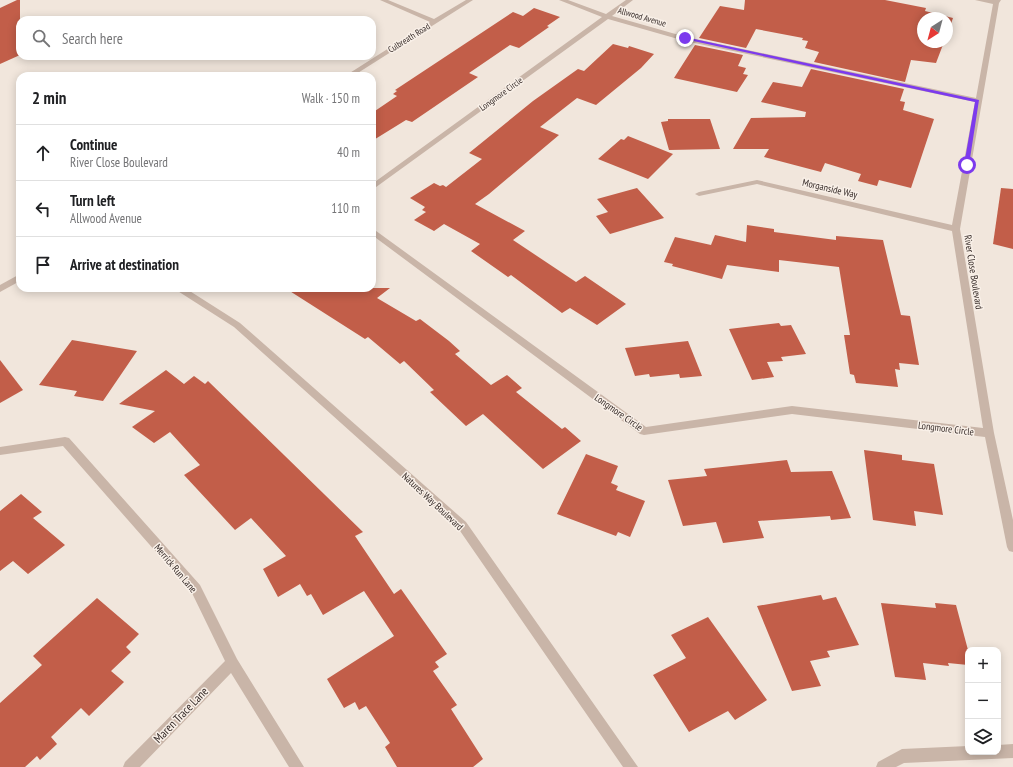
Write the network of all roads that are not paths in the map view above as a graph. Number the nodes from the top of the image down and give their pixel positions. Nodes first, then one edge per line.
1 (383, 0) edge
2 (470, 0) edge
3 (562, 0) edge
4 (630, 0) edge
5 (978, 0) edge
6 (997, 2) edge
7 (608, 17) junction
8 (435, 22) junction
9 (376, 59) edge
10 (374, 60) edge
11 (354, 72) edge
12 (978, 101) junction
13 (376, 185) edge
14 (699, 194) dead end
15 (956, 229) junction
16 (376, 235) edge
17 (16, 279) edge
18 (0, 289) edge
19 (184, 292) edge
20 (989, 433) junction
21 (0, 451) edge
22 (1013, 547) edge
23 (232, 663) junction
24 (1013, 751) edge
25 (1001, 752) edge
26 (965, 753) edge
27 (130, 767) edge
28 (297, 767) edge
29 (631, 767) edge
30 (884, 767) edge

1 - 8 street
2 - 8 street, Culbreath Road
3 - 7 street, Allwood Avenue
4 - 7 street, Longmore Circle
5 - 6 street
6 - 12 street, River Close Boulevard
7 - 12 street, Allwood Avenue
7 - 13 street, Longmore Circle
8 - 9 street, Culbreath Road
10 - 11 street, Culbreath Road
12 - 15 street, River Close Boulevard
14 - 15 street, Morganside Way
15 - 20 street, River Close Boulevard
16 - 20 street, Longmore Circle
17 - 18 street
19 - 29 street, Natures Way Boulevard
20 - 22 street, River Close Boulevard
21 - 23 street, Merrick Run Lane
23 - 27 street, Maren Trace Lane
23 - 28 street, Merrick Run Lane
24 - 25 street
26 - 30 street

